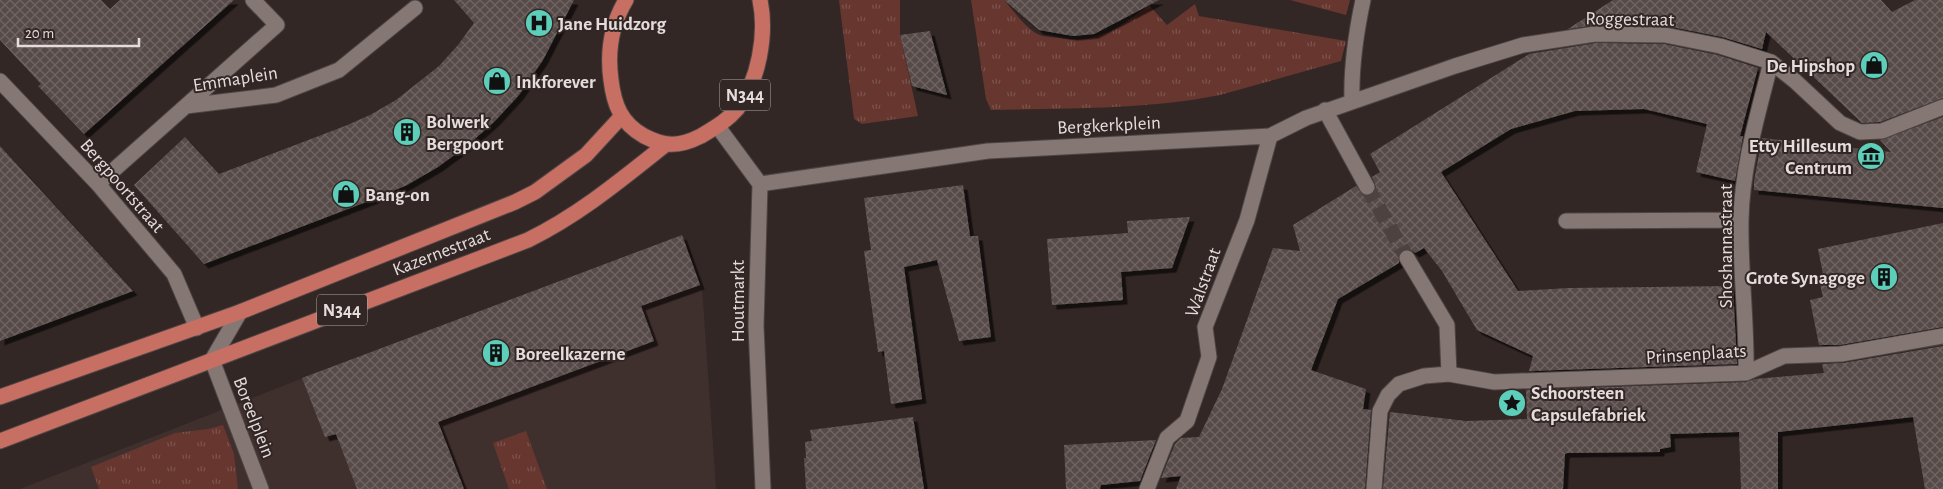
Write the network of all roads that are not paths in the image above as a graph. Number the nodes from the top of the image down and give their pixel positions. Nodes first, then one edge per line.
1 (253, 0) edge
2 (626, 0) edge
3 (760, 0) edge
4 (1363, 0) edge
5 (415, 8) dead end
6 (1771, 62) junction
7 (0, 81) edge
8 (1352, 100) junction
9 (186, 106) junction
10 (1943, 107) edge
11 (1325, 110) junction
12 (621, 117) junction
13 (718, 127) junction
14 (1270, 136) junction
15 (665, 145) junction
16 (98, 184) junction
17 (760, 184) junction
18 (1367, 187) tunnel mouth
19 (1741, 220) junction
20 (1566, 221) dead end
21 (1407, 258) tunnel mouth
22 (240, 312) junction
23 (197, 328) junction
24 (1943, 336) edge
25 (212, 360) junction
26 (1746, 373) junction
27 (1449, 374) junction
28 (0, 397) edge
29 (0, 441) edge
30 (261, 489) edge
31 (763, 489) edge
32 (1148, 489) edge
33 (1374, 489) edge

1 - 9 street
2 - 12 main road
3 - 13 main road, N344
4 - 8 street
5 - 9 street, Emmaplein
6 - 8 street, Roggestraat
6 - 10 street, Roggestraat
6 - 19 street, Shoshannastraat
7 - 16 street, Bergpoortstraat
8 - 11 street, Bergkerkplein
9 - 16 street
11 - 14 street, Bergkerkplein
11 - 18 street
12 - 15 main road
12 - 22 main road, Kazernestraat / N344
13 - 15 main road, N344
13 - 17 street
14 - 17 street, Bergkerkplein
14 - 32 street, Walstraat
15 - 25 main road, Kazernestraat / N344
16 - 23 street, Bergpoortstraat
17 - 31 street, Houtmarkt
19 - 20 street
19 - 26 street, Shoshannastraat
21 - 27 street
22 - 23 main road, Kazernestraat / N344
22 - 25 street
23 - 28 main road, Kazernestraat / N344
24 - 26 street, Prinsenplaats
25 - 29 main road, Kazernestraat / N344
25 - 30 street, Boreelplein
26 - 27 street, Prinsenplaats
27 - 33 street, Prinsenplaats

